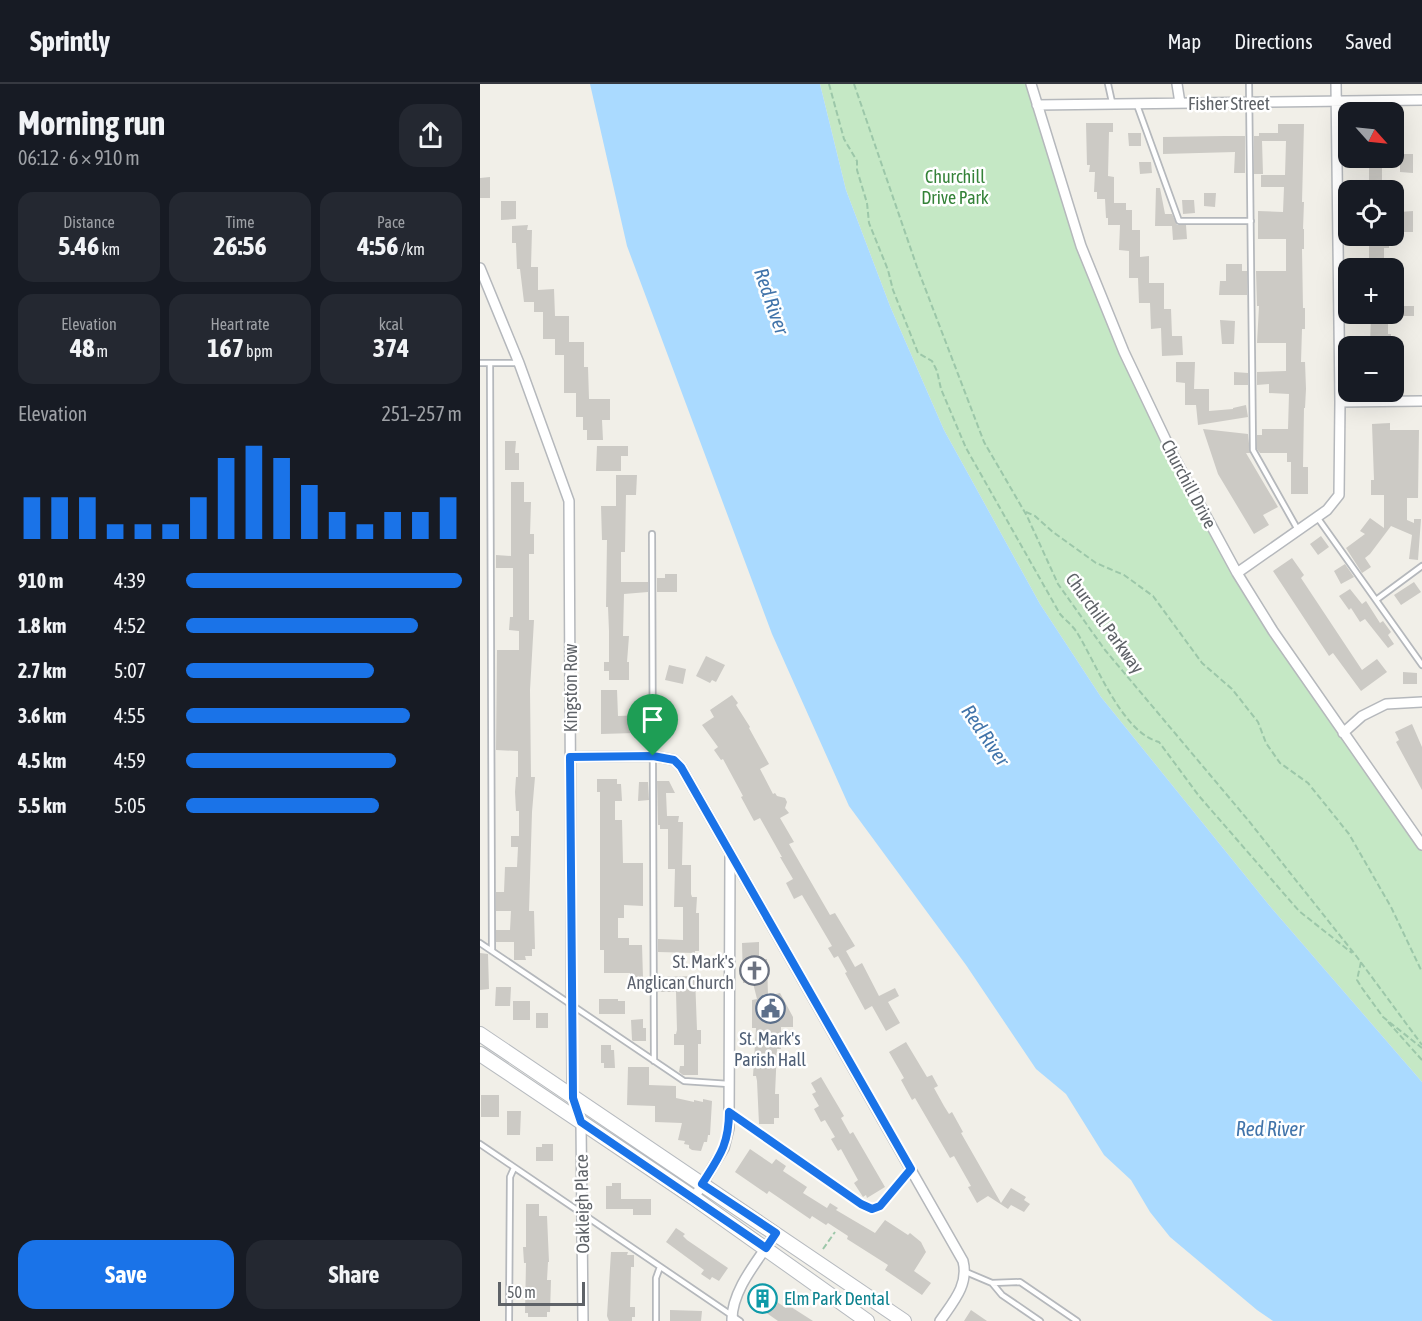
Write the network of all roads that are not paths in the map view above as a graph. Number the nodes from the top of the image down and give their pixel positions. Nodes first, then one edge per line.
1 (1031, 84) edge
2 (1108, 84) edge
3 (1178, 84) edge
4 (1249, 84) edge
5 (1336, 84) edge
6 (1422, 100) edge
7 (1112, 102) junction
8 (1136, 102) junction
9 (1336, 102) junction
10 (1180, 103) junction
11 (1250, 103) junction
12 (1037, 105) junction
13 (1251, 221) junction
14 (480, 268) edge
15 (1339, 336) edge
16 (480, 363) edge
17 (490, 363) junction
18 (519, 363) junction
19 (1404, 401) edge
20 (1422, 401) edge
21 (1340, 402) edge
22 (1317, 517) junction
23 (1298, 530) junction
24 (652, 534) dead end
25 (1422, 566) edge
26 (1237, 573) junction
27 (1376, 600) junction
28 (1422, 665) edge
29 (1422, 702) edge
30 (1343, 734) junction
31 (653, 756) junction
32 (570, 757) junction
33 (1422, 845) edge
34 (730, 854) junction
35 (480, 943) edge
36 (492, 951) junction
37 (571, 1005) junction
38 (480, 1034) edge
39 (480, 1054) edge
40 (654, 1061) junction
41 (729, 1084) junction
42 (573, 1098) junction
43 (729, 1112) junction
44 (581, 1122) junction
45 (480, 1144) edge
46 (514, 1168) junction
47 (911, 1169) junction
48 (702, 1184) junction
49 (694, 1198) junction
50 (582, 1215) junction
51 (776, 1233) junction
52 (766, 1248) junction
53 (660, 1267) junction
54 (966, 1272) junction
55 (992, 1283) junction
56 (732, 1318) edge
57 (509, 1321) edge
58 (583, 1321) edge
59 (656, 1321) edge
60 (740, 1321) edge
61 (867, 1321) edge
62 (904, 1321) edge
63 (939, 1321) edge
64 (1040, 1321) edge
65 (1077, 1321) edge

1 - 12 street, Churchill Drive
2 - 7 lane
3 - 10 street
4 - 11 lane
5 - 9 street
6 - 9 street, Fisher Street
7 - 8 street, Fisher Street
7 - 12 street, Fisher Street
8 - 10 street, Fisher Street
8 - 13 lane
9 - 11 street, Fisher Street
9 - 15 street
10 - 11 street, Fisher Street
11 - 13 lane
12 - 26 street, Churchill Drive
13 - 23 lane
14 - 18 street, Kingston Row
16 - 17 lane
17 - 18 lane
17 - 36 lane
18 - 32 street, Kingston Row
19 - 20 street
21 - 22 street
22 - 23 street
22 - 27 lane
23 - 26 street
24 - 31 lane
25 - 27 lane
26 - 30 street, Churchill Drive
27 - 28 lane
29 - 30 street
30 - 33 street, Churchill Drive
31 - 32 street
31 - 34 street
31 - 40 lane
32 - 37 street, Kingston Row
34 - 41 street
34 - 47 street
35 - 36 lane
36 - 37 lane
37 - 40 lane
37 - 42 street, Kingston Row
38 - 42 main road
39 - 44 main road
40 - 41 lane
41 - 43 street
42 - 44 street, Kingston Row
42 - 48 main road
43 - 47 lane
43 - 48 street
44 - 49 main road
44 - 50 street, Oakleigh Place
45 - 46 lane
46 - 50 lane
46 - 57 lane
47 - 54 street
48 - 49 street
48 - 51 main road
49 - 52 main road
50 - 53 lane
50 - 58 street, Oakleigh Place
51 - 52 street
51 - 62 main road
52 - 56 street
52 - 61 main road
53 - 56 lane
53 - 59 lane
54 - 55 lane
54 - 63 street
55 - 64 lane
55 - 65 lane
56 - 60 lane

